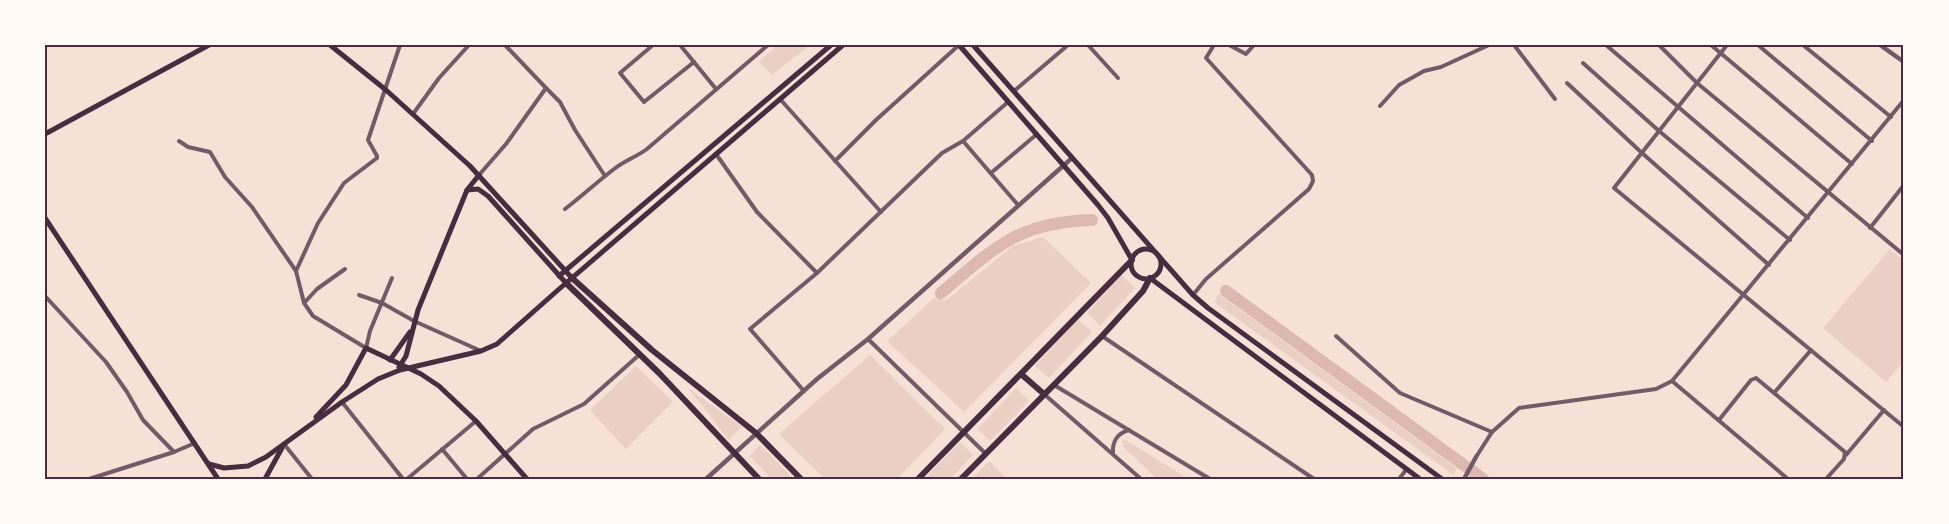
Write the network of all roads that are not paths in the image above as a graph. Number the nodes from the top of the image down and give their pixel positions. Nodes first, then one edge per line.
1 (209, 45) edge
2 (330, 45) edge
3 (400, 45) edge
4 (469, 45) edge
5 (505, 45) edge
6 (653, 45) edge
7 (680, 45) edge
8 (768, 45) edge
9 (831, 45) edge
10 (843, 45) edge
11 (959, 45) edge
12 (973, 45) edge
13 (1068, 45) edge
14 (1088, 45) edge
15 (1214, 45) edge
16 (1229, 45) edge
17 (1254, 45) edge
18 (1489, 45) edge
19 (1514, 45) edge
20 (1606, 45) edge
21 (1659, 45) edge
22 (1712, 45) edge
23 (1727, 45) edge
24 (1758, 45) edge
25 (1803, 45) edge
26 (1880, 45) edge
27 (1721, 53) junction
28 (694, 62) junction
29 (1904, 62) edge
30 (1583, 63) dead end
31 (1118, 78) dead end
32 (1567, 83) dead end
33 (1697, 83) junction
34 (546, 88) junction
35 (716, 88) junction
36 (386, 90) junction
37 (1014, 92) junction
38 (780, 99) junction
39 (1555, 99) dead end
40 (1904, 100) edge
41 (1008, 102) junction
42 (1380, 106) dead end
43 (1678, 107) junction
44 (412, 114) junction
45 (1891, 117) junction
46 (1659, 131) junction
47 (45, 134) edge
48 (1037, 134) junction
49 (178, 141) dead end
50 (963, 141) junction
51 (1872, 141) junction
52 (1642, 153) junction
53 (716, 154) junction
54 (1072, 158) junction
55 (835, 161) junction
56 (1852, 164) junction
57 (1064, 165) junction
58 (991, 173) junction
59 (479, 176) junction
60 (606, 177) junction
61 (1904, 185) edge
62 (467, 190) junction
63 (1829, 192) junction
64 (1018, 205) junction
65 (565, 209) dead end
66 (881, 212) junction
67 (45, 218) edge
68 (1808, 218) junction
69 (1870, 228) junction
70 (1790, 240) junction
71 (1156, 254) junction
72 (1904, 255) edge
73 (1132, 260) junction
74 (1769, 265) junction
75 (345, 269) dead end
76 (564, 270) junction
77 (296, 271) junction
78 (817, 273) junction
79 (559, 276) junction
80 (572, 278) junction
81 (1150, 278) junction
82 (392, 279) dead end
83 (566, 283) junction
84 (359, 295) dead end
85 (1193, 295) junction
86 (1745, 295) junction
87 (45, 296) edge
88 (304, 303) junction
89 (382, 303) junction
90 (414, 321) junction
91 (412, 328) junction
92 (1102, 336) junction
93 (1336, 336) dead end
94 (868, 339) junction
95 (366, 348) junction
96 (1811, 350) junction
97 (481, 351) junction
98 (640, 354) junction
99 (390, 360) junction
100 (404, 367) junction
101 (1021, 374) junction
102 (1672, 381) junction
103 (1053, 384) junction
104 (804, 391) junction
105 (1774, 393) junction
106 (1044, 394) junction
107 (342, 402) junction
108 (1884, 410) junction
109 (1719, 420) junction
110 (476, 422) junction
111 (1904, 427) edge
112 (307, 428) junction
113 (1130, 430) junction
114 (1492, 432) junction
115 (756, 433) junction
116 (964, 433) junction
117 (195, 442) junction
118 (284, 444) junction
119 (442, 450) junction
120 (174, 452) junction
121 (506, 454) junction
122 (734, 454) junction
123 (986, 454) junction
124 (1114, 454) junction
125 (1846, 456) junction
126 (1476, 457) joint
127 (209, 464) junction
128 (1406, 470) junction
129 (88, 479) edge
130 (218, 479) edge
131 (265, 479) edge
132 (312, 479) edge
133 (405, 479) edge
134 (467, 479) edge
135 (477, 479) edge
136 (527, 479) edge
137 (706, 479) edge
138 (759, 479) edge
139 (801, 479) edge
140 (918, 479) edge
141 (961, 479) edge
142 (1140, 479) edge
143 (1210, 479) edge
144 (1314, 479) edge
145 (1399, 479) edge
146 (1420, 479) edge
147 (1442, 479) edge
148 (1464, 479) edge
149 (1788, 479) edge
150 (1826, 479) edge

1 - 47 main road
2 - 36 main road
3 - 36 street
4 - 44 street
5 - 34 street
6 - 28 street
7 - 28 street
8 - 35 street
9 - 76 main road
10 - 38 main road
11 - 41 main road
11 - 55 street
12 - 37 main road
13 - 37 street
14 - 31 street
15 - 85 street
16 - 17 street
18 - 42 street
19 - 39 street
20 - 43 street
21 - 33 street
22 - 27 street
23 - 27 street
24 - 51 street
25 - 45 street
26 - 29 street
27 - 33 street
27 - 56 street
28 - 35 street
30 - 46 street
32 - 52 street
33 - 43 street
33 - 63 street
34 - 59 street
34 - 60 street
35 - 60 street
36 - 44 main road
36 - 77 street
37 - 54 main road
38 - 53 main road
38 - 55 street
40 - 45 street
41 - 48 main road
41 - 50 street
43 - 46 street
43 - 68 street
44 - 59 main road
45 - 51 street
46 - 52 street
46 - 70 street
48 - 57 main road
48 - 58 street
49 - 77 street
50 - 58 street
50 - 66 street
51 - 56 street
52 - 74 street
52 - 86 street
53 - 78 street
53 - 80 main road
54 - 57 street
54 - 71 main road
55 - 66 street
56 - 63 street
57 - 64 street
57 - 73 main road
58 - 64 street
59 - 62 main road
59 - 76 main road
60 - 65 street
61 - 69 street
62 - 79 main road
62 - 90 main road
63 - 68 street
63 - 69 street
64 - 94 street
66 - 78 street
67 - 117 main road
68 - 70 street
69 - 72 street
70 - 74 street
71 - 73 main road
71 - 81 main road
71 - 85 main road
73 - 81 main road
73 - 101 main road
74 - 86 street
75 - 88 street
76 - 79 main road
76 - 80 main road
77 - 88 street
78 - 104 street
79 - 83 main road
80 - 83 main road
80 - 115 main road
81 - 92 main road
81 - 128 main road
82 - 89 street
83 - 97 main road
83 - 98 main road
84 - 89 street
85 - 147 main road
86 - 96 street
86 - 102 street
87 - 120 street
88 - 95 street
89 - 90 street
89 - 95 street
90 - 91 main road
90 - 97 street
91 - 99 main road
91 - 100 main road
92 - 103 main road
92 - 144 street
93 - 114 street
94 - 104 street
94 - 116 street
95 - 99 main road
95 - 112 main road
96 - 105 street
96 - 108 street
97 - 100 main road
98 - 121 street
98 - 122 main road
99 - 100 main road
100 - 107 main road
100 - 110 main road
101 - 106 main road
101 - 116 main road
102 - 109 street
102 - 114 street
103 - 106 main road
103 - 113 street
104 - 115 street
105 - 109 street
105 - 125 street
106 - 123 main road
106 - 124 street
107 - 112 main road
107 - 133 street
108 - 111 street
108 - 125 street
109 - 149 street
110 - 119 street
110 - 121 main road
112 - 118 main road
113 - 124 street
113 - 143 street
114 - 126 street
115 - 122 street
115 - 139 main road
116 - 123 street
116 - 140 main road
117 - 120 street
117 - 127 main road
118 - 127 main road
118 - 131 main road
118 - 132 street
119 - 133 street
119 - 134 street
120 - 129 street
121 - 135 street
121 - 136 main road
122 - 137 street
122 - 138 main road
123 - 141 main road
124 - 142 street
125 - 150 street
126 - 148 street
127 - 130 main road
128 - 145 street
128 - 146 main road

